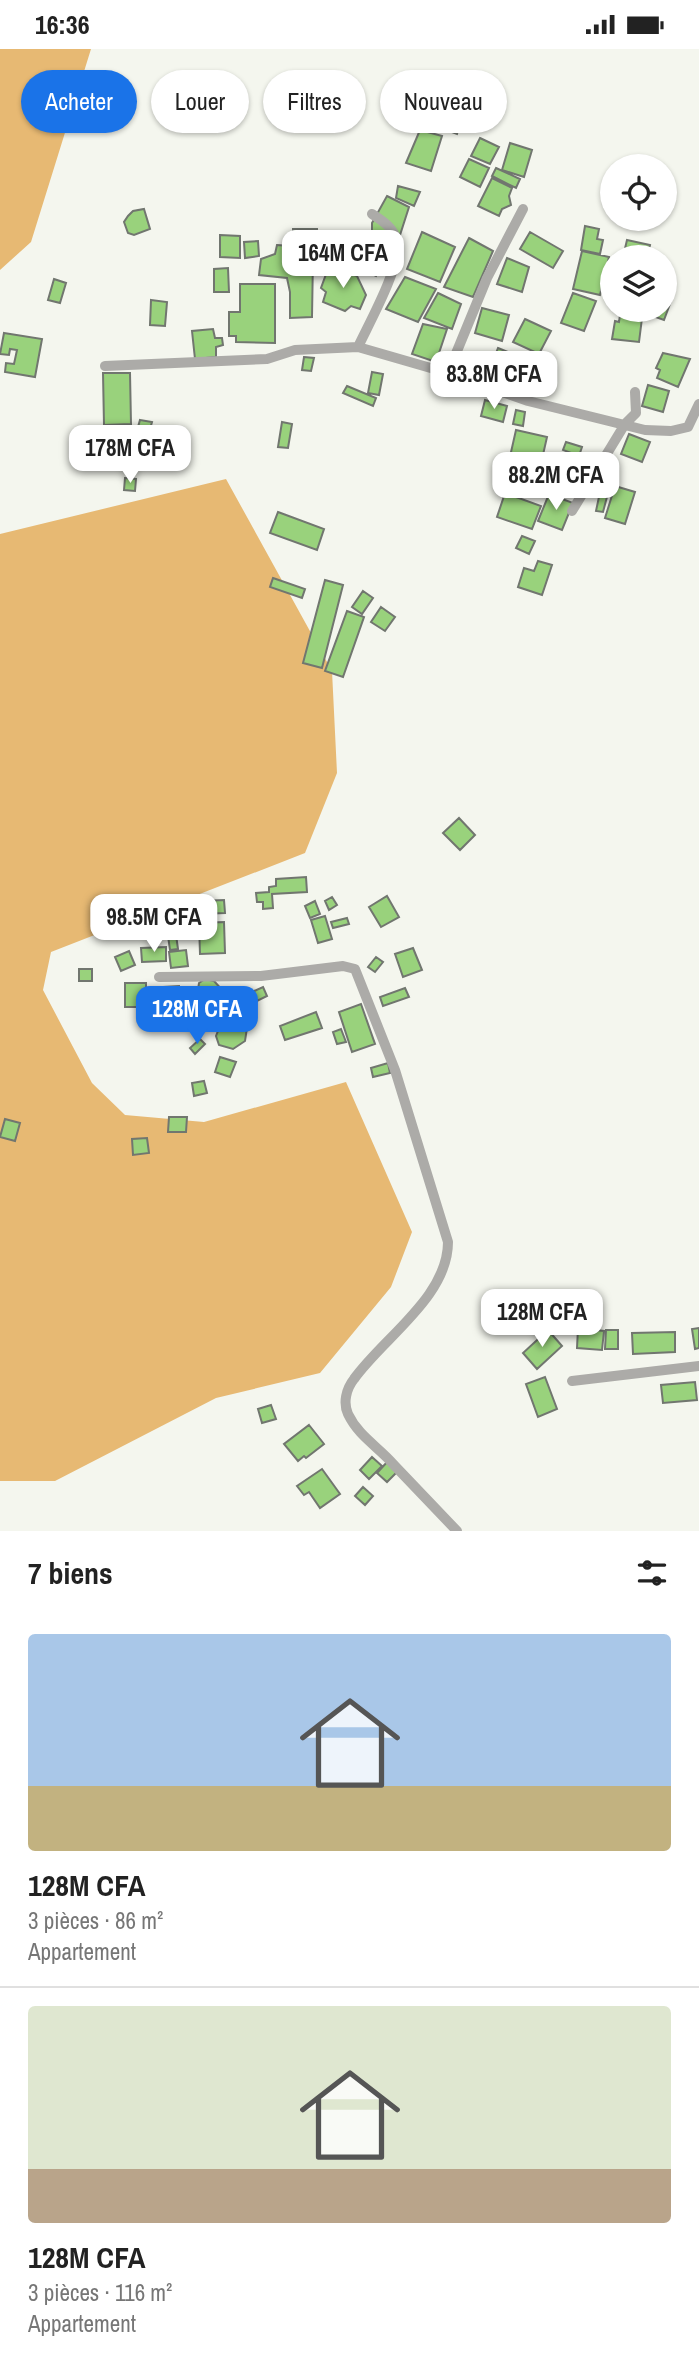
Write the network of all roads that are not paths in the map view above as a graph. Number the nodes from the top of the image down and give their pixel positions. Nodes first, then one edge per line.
1 (523, 209) dead end
2 (372, 214) dead end
3 (358, 347) junction
4 (105, 366) dead end
5 (448, 373) junction
6 (635, 392) dead end
7 (699, 404) edge
8 (625, 424) junction
9 (694, 427) edge
10 (572, 511) dead end
11 (159, 977) dead end
12 (699, 1366) edge
13 (572, 1381) dead end
14 (457, 1531) edge

1 - 5 street
2 - 3 street
3 - 4 street
3 - 5 street
5 - 8 street
6 - 8 street
7 - 9 street
8 - 9 street
8 - 10 street
11 - 14 street
12 - 13 street

